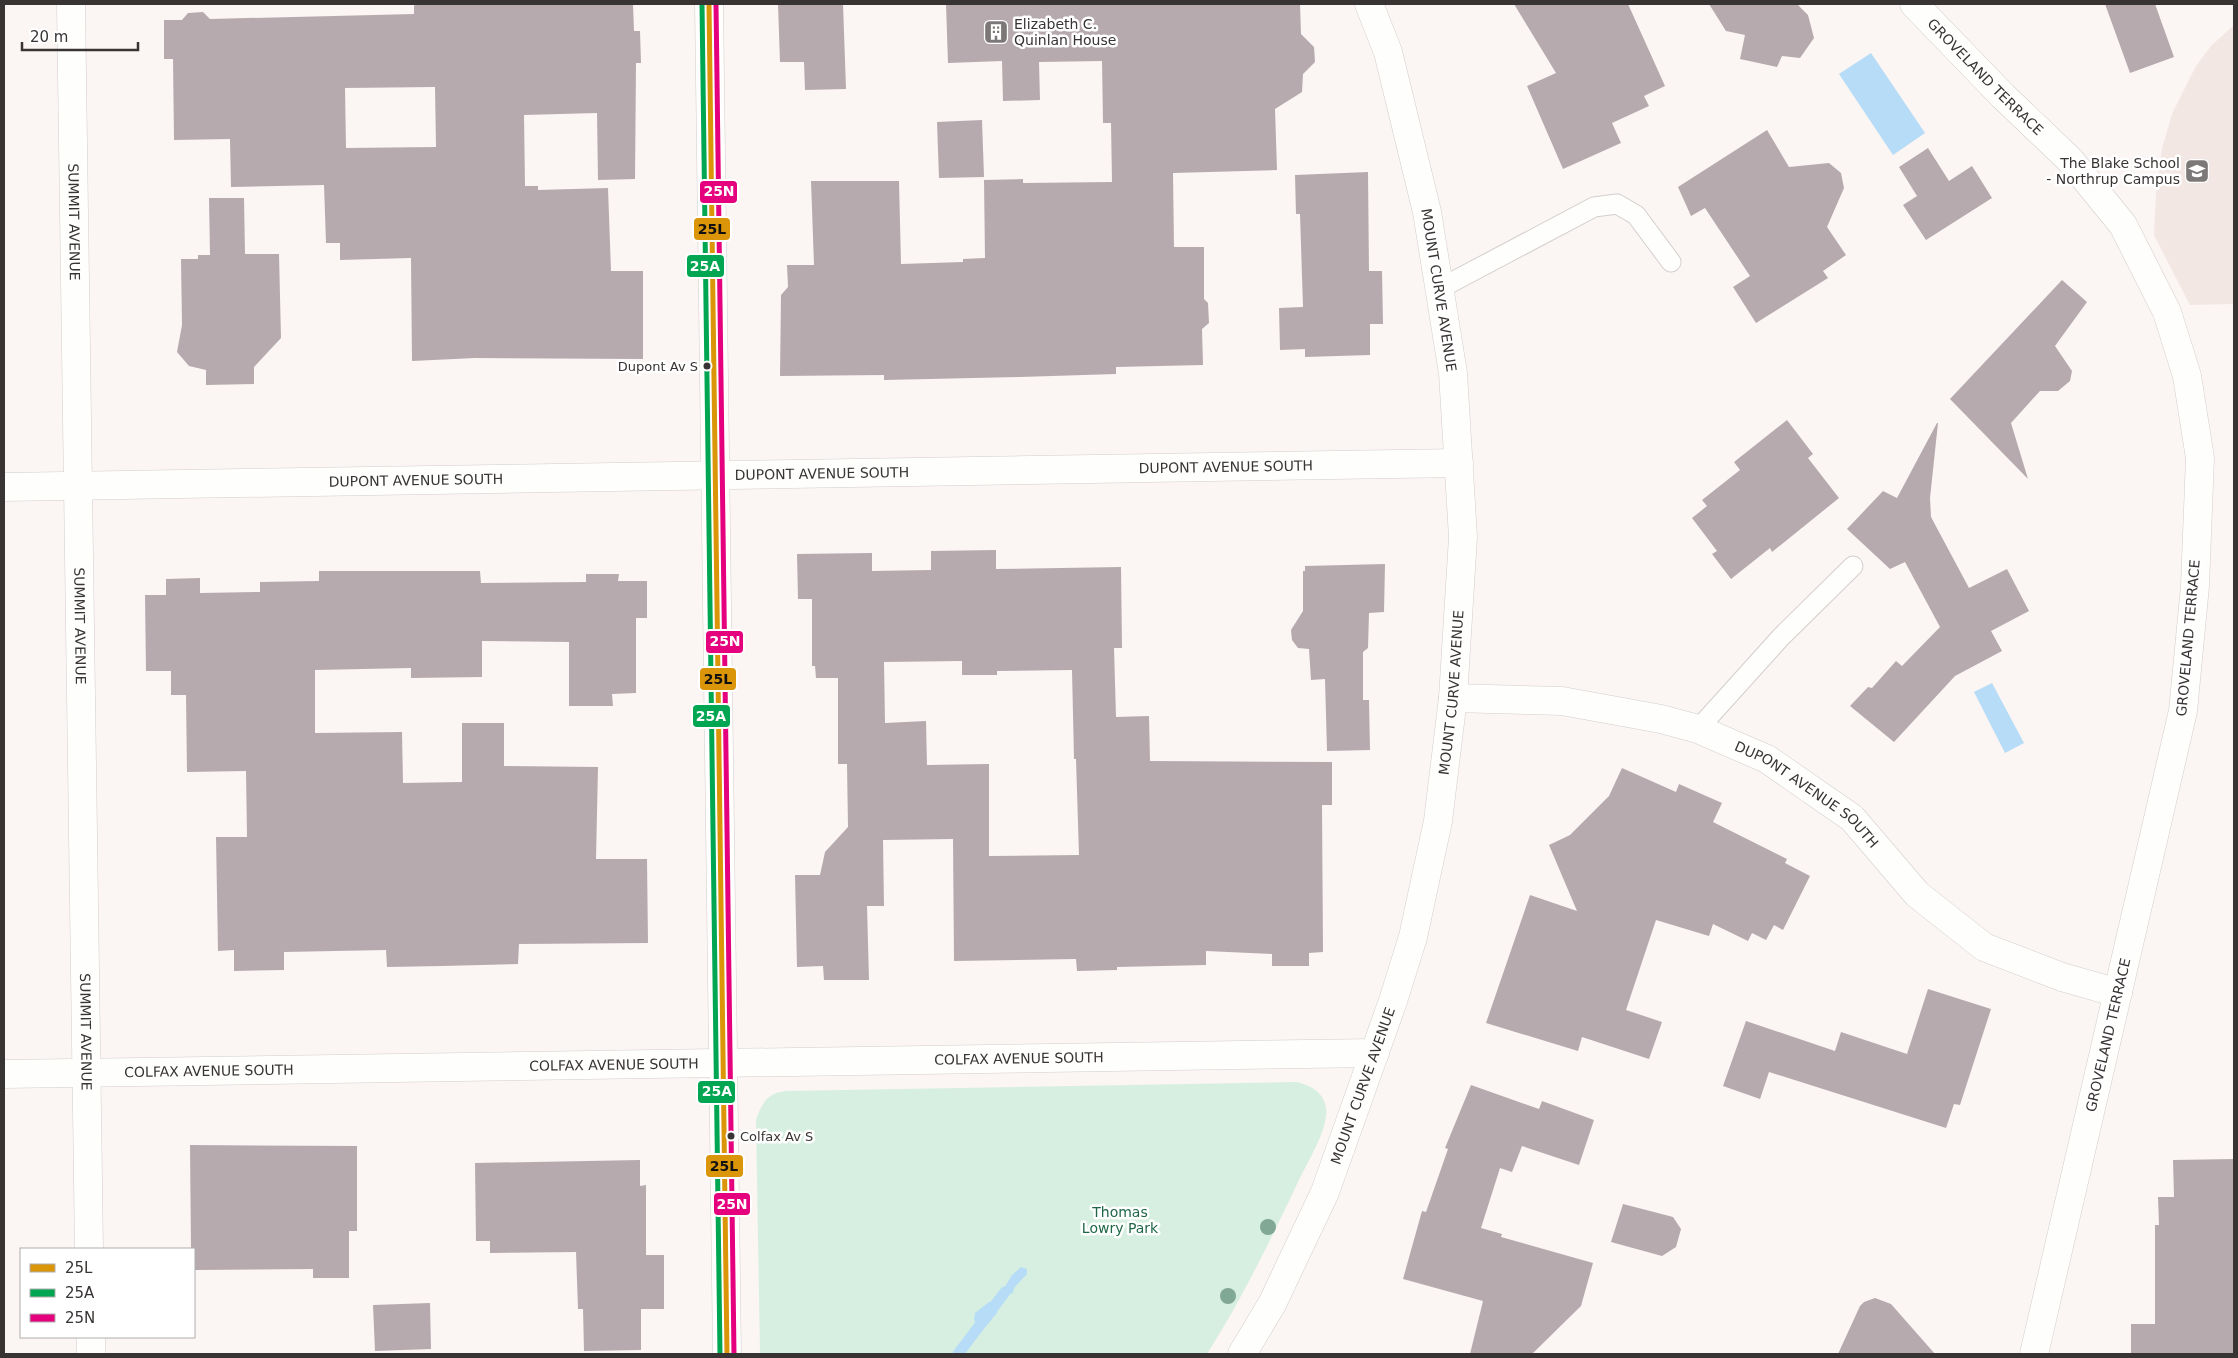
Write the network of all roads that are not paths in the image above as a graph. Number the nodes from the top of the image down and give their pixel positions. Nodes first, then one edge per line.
1 (70, 4) edge
2 (709, 4) edge
3 (1369, 4) edge
4 (1914, 4) edge
5 (1671, 262) dead end
6 (1440, 289) junction
7 (1459, 463) junction
8 (716, 476) junction
9 (78, 486) junction
10 (4, 487) edge
11 (1853, 566) dead end
12 (1453, 698) junction
13 (1698, 729) junction
14 (2118, 993) junction
15 (1375, 1053) junction
16 (724, 1063) junction
17 (87, 1073) junction
18 (4, 1074) edge
19 (90, 1248) edge
20 (91, 1338) edge
21 (91, 1354) edge
22 (727, 1354) edge
23 (1242, 1354) edge
24 (2034, 1354) edge

1 - 9 street, SUMMIT AVENUE
2 - 8 street
3 - 6 street, MOUNT CURVE AVENUE
4 - 14 street, GROVELAND TERRACE
5 - 6 lane
6 - 7 street, MOUNT CURVE AVENUE
7 - 8 street, DUPONT AVENUE SOUTH
7 - 12 street, MOUNT CURVE AVENUE
8 - 9 street, DUPONT AVENUE SOUTH
8 - 16 street
9 - 10 street, DUPONT AVENUE SOUTH
9 - 17 street, SUMMIT AVENUE
11 - 13 lane
12 - 13 street, DUPONT AVENUE SOUTH
12 - 15 street, MOUNT CURVE AVENUE
13 - 14 street, DUPONT AVENUE SOUTH
14 - 24 street, GROVELAND TERRACE
15 - 16 street, COLFAX AVENUE SOUTH
15 - 23 street, MOUNT CURVE AVENUE
16 - 17 street, COLFAX AVENUE SOUTH
16 - 22 street
17 - 18 street, COLFAX AVENUE SOUTH
17 - 19 street, SUMMIT AVENUE
20 - 21 street

